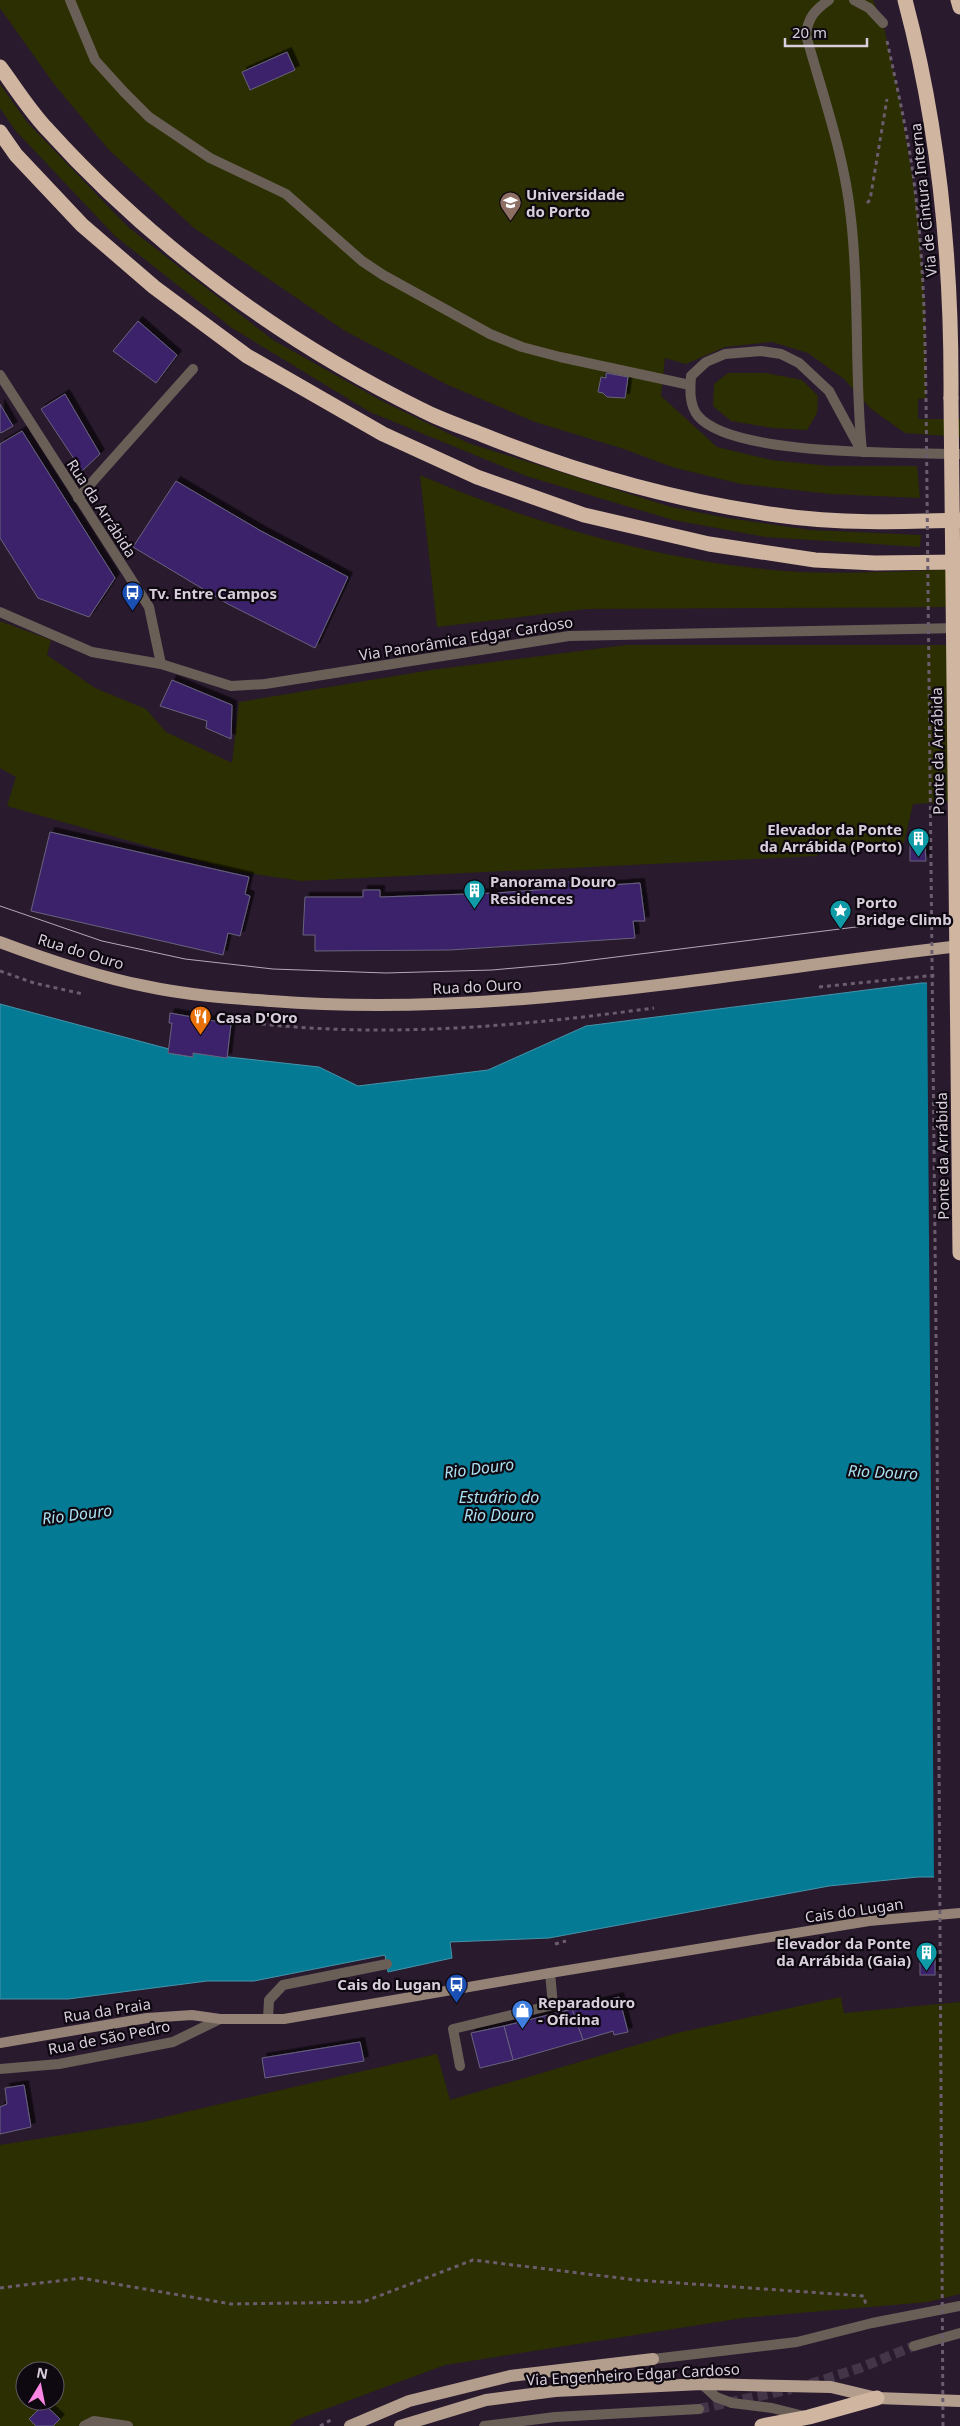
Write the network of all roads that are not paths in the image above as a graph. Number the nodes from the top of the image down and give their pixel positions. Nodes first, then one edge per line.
1 (70, 0) edge
2 (829, 0) edge
3 (854, 0) edge
4 (905, 0) edge
5 (958, 0) edge
6 (960, 7) edge
7 (882, 23) road end
8 (0, 66) edge
9 (0, 132) edge
10 (194, 369) dead end
11 (0, 375) edge
12 (690, 385) junction
13 (951, 398) joint
14 (862, 452) junction
15 (960, 454) edge
16 (78, 498) junction
17 (960, 520) edge
18 (960, 562) edge
19 (0, 612) edge
20 (960, 628) edge
21 (161, 664) junction
22 (0, 942) edge
23 (960, 946) edge
24 (960, 1252) edge
25 (960, 1913) edge
26 (387, 1964) dead end
27 (550, 1972) junction
28 (220, 2019) junction
29 (268, 2019) junction
30 (0, 2043) edge
31 (460, 2066) dead end
32 (0, 2070) edge
33 (960, 2306) edge
34 (960, 2333) edge
35 (914, 2346) tunnel mouth
36 (653, 2359) joint
37 (702, 2384) junction
38 (877, 2398) junction
39 (960, 2401) edge
40 (699, 2409) tunnel mouth
41 (809, 2417) junction
42 (84, 2426) edge
43 (128, 2426) edge
44 (350, 2426) edge
45 (400, 2426) edge
46 (484, 2426) edge
47 (762, 2426) edge

1 - 12 street
2 - 14 street
3 - 7 street
4 - 13 highway, Via de Cintura Interna
5 - 6 highway
8 - 17 highway
9 - 18 highway
10 - 16 street
11 - 16 street, Rua da Arrábida
12 - 14 street
12 - 14 street
13 - 24 highway, Ponte da Arrábida, bridge
14 - 15 street
16 - 21 street, Rua da Arrábida
19 - 21 street, Via Panorâmica Edgar Cardoso
20 - 21 street, Via Panorâmica Edgar Cardoso
22 - 23 main road, Rua do Ouro
25 - 27 main road, Cais do Lugan
26 - 29 street
27 - 29 main road, Cais do Lugan
27 - 31 street
28 - 29 main road, Cais do Lugan
28 - 30 main road, Rua da Praia
28 - 32 street, Rua de São Pedro
33 - 36 street
34 - 35 street
36 - 44 main road, Via Engenheiro Edgar Cardoso
37 - 38 main road, Via Engenheiro Edgar Cardoso
37 - 41 street
37 - 45 main road, Via Engenheiro Edgar Cardoso
38 - 39 main road, Via Engenheiro Edgar Cardoso
38 - 41 highway
40 - 46 street
41 - 47 highway
42 - 43 street

